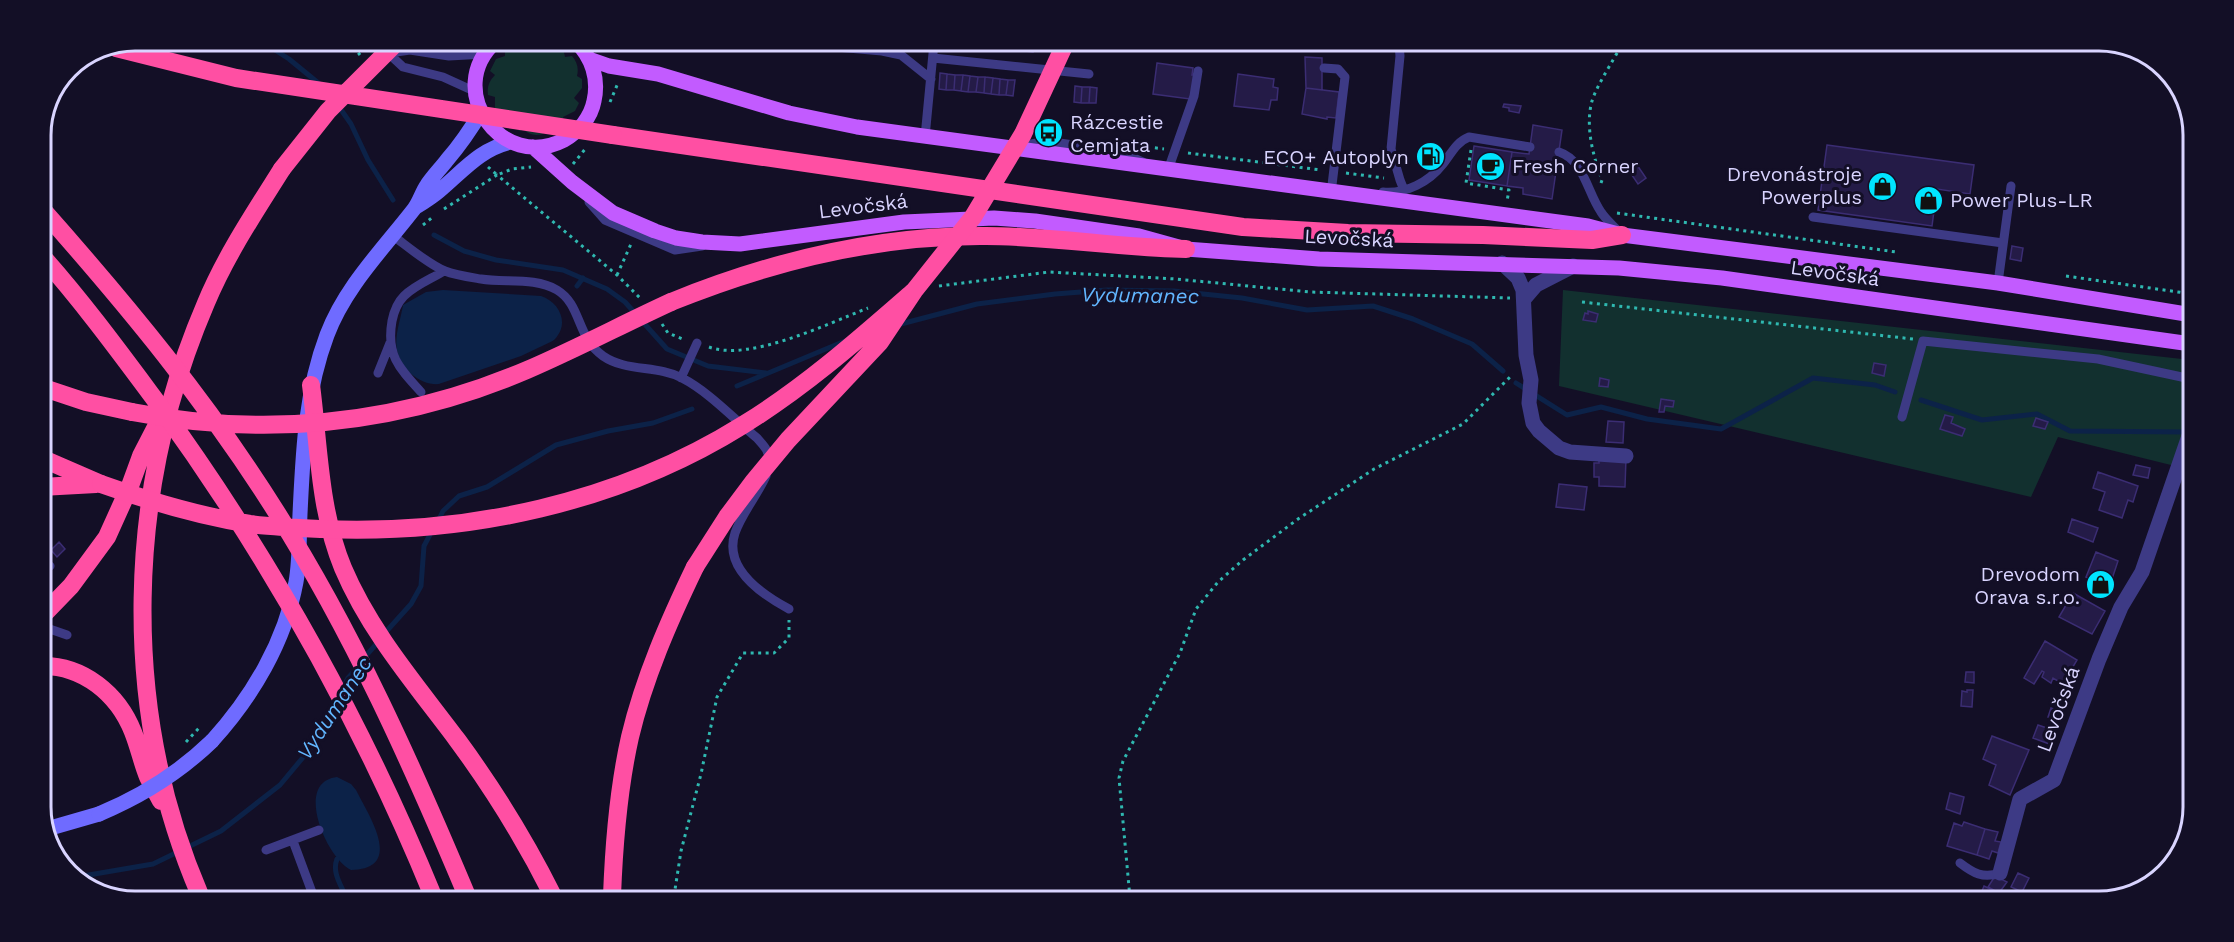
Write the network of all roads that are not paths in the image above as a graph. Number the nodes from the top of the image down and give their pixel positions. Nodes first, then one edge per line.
1 (389, 51) edge
2 (395, 51) edge
3 (410, 51) edge
4 (470, 51) edge
5 (488, 51) edge
6 (583, 51) edge
7 (882, 51) edge
8 (933, 51) edge
9 (1062, 51) edge
10 (1400, 51) edge
11 (130, 52) edge
12 (933, 58) junction
13 (589, 59) junction
14 (1324, 68) dead end
15 (1198, 71) dead end
16 (1089, 74) dead end
17 (931, 79) junction
18 (476, 92) junction
19 (481, 112) junction
20 (925, 137) junction
21 (511, 142) junction
22 (533, 147) junction
23 (1530, 147) dead end
24 (1559, 152) dead end
25 (1163, 170) junction
26 (1242, 180) junction
27 (1332, 185) junction
28 (2011, 186) dead end
29 (1404, 190) junction
30 (416, 207) junction
31 (1813, 217) dead end
32 (51, 220) edge
33 (392, 235) junction
34 (1622, 235) junction
35 (2003, 243) junction
36 (1186, 249) junction
37 (1502, 263) junction
38 (1573, 266) junction
39 (51, 267) edge
40 (444, 271) junction
41 (1998, 283) junction
42 (914, 291) junction
43 (1524, 298) junction
44 (2183, 314) edge
45 (390, 343) junction
46 (2183, 343) edge
47 (695, 347) road end
48 (378, 373) dead end
49 (2183, 377) edge
50 (681, 378) junction
51 (311, 385) junction
52 (51, 390) edge
53 (421, 392) dead end
54 (172, 397) junction
55 (1902, 417) dead end
56 (1626, 456) dead end
57 (2183, 460) edge
58 (51, 462) edge
59 (101, 484) junction
60 (51, 486) edge
61 (51, 607) edge
62 (789, 609) road end
63 (51, 629) edge
64 (67, 635) dead end
65 (51, 667) edge
66 (54, 827) edge
67 (175, 827) junction
68 (319, 830) dead end
69 (293, 841) junction
70 (266, 850) dead end
71 (1960, 862) dead end
72 (2000, 873) joint
73 (198, 891) edge
74 (312, 891) edge
75 (431, 891) edge
76 (465, 891) edge
77 (550, 891) edge
78 (612, 891) edge

1 - 54 highway, bridge
2 - 18 lane
3 - 4 lane, Levočská
5 - 18 main road, Levočská
6 - 13 main road, Levočská
7 - 17 lane
8 - 12 lane
9 - 42 highway, bridge
10 - 29 lane
11 - 34 highway, bridge
12 - 16 lane
12 - 17 lane
13 - 20 main road, Levočská
13 - 22 main road, Levočská
14 - 27 lane
15 - 25 lane
17 - 20 lane
18 - 19 main road, Levočská
19 - 21 main road, Levočská
19 - 30 main road
20 - 25 main road, Levočská
21 - 22 main road, Levočská
21 - 30 main road
22 - 36 main road, Levočská
23 - 29 lane
24 - 34 lane
25 - 26 main road, Levočská
26 - 27 lane
26 - 34 main road, Levočská
27 - 29 lane
28 - 35 lane
30 - 33 main road
31 - 35 lane
32 - 76 highway, bridge
33 - 40 lane
33 - 51 main road
34 - 41 main road, Levočská
35 - 41 lane
36 - 37 main road, Levočská
36 - 52 highway, bridge
37 - 38 main road, Levočská
37 - 43 street
38 - 43 street
38 - 46 main road, Levočská
39 - 75 highway, bridge
40 - 45 lane
40 - 50 lane
41 - 44 main road, Levočská
42 - 59 highway, bridge
42 - 78 highway, bridge
43 - 56 street
45 - 48 lane
45 - 53 lane
47 - 50 lane
49 - 55 lane
50 - 62 lane
51 - 66 main road, bridge
51 - 77 highway
54 - 61 highway
54 - 67 highway
57 - 72 street, Levočská
58 - 59 highway
59 - 60 highway
63 - 64 lane
65 - 67 highway
67 - 73 highway
68 - 69 lane
69 - 70 lane
69 - 74 lane
71 - 72 lane

